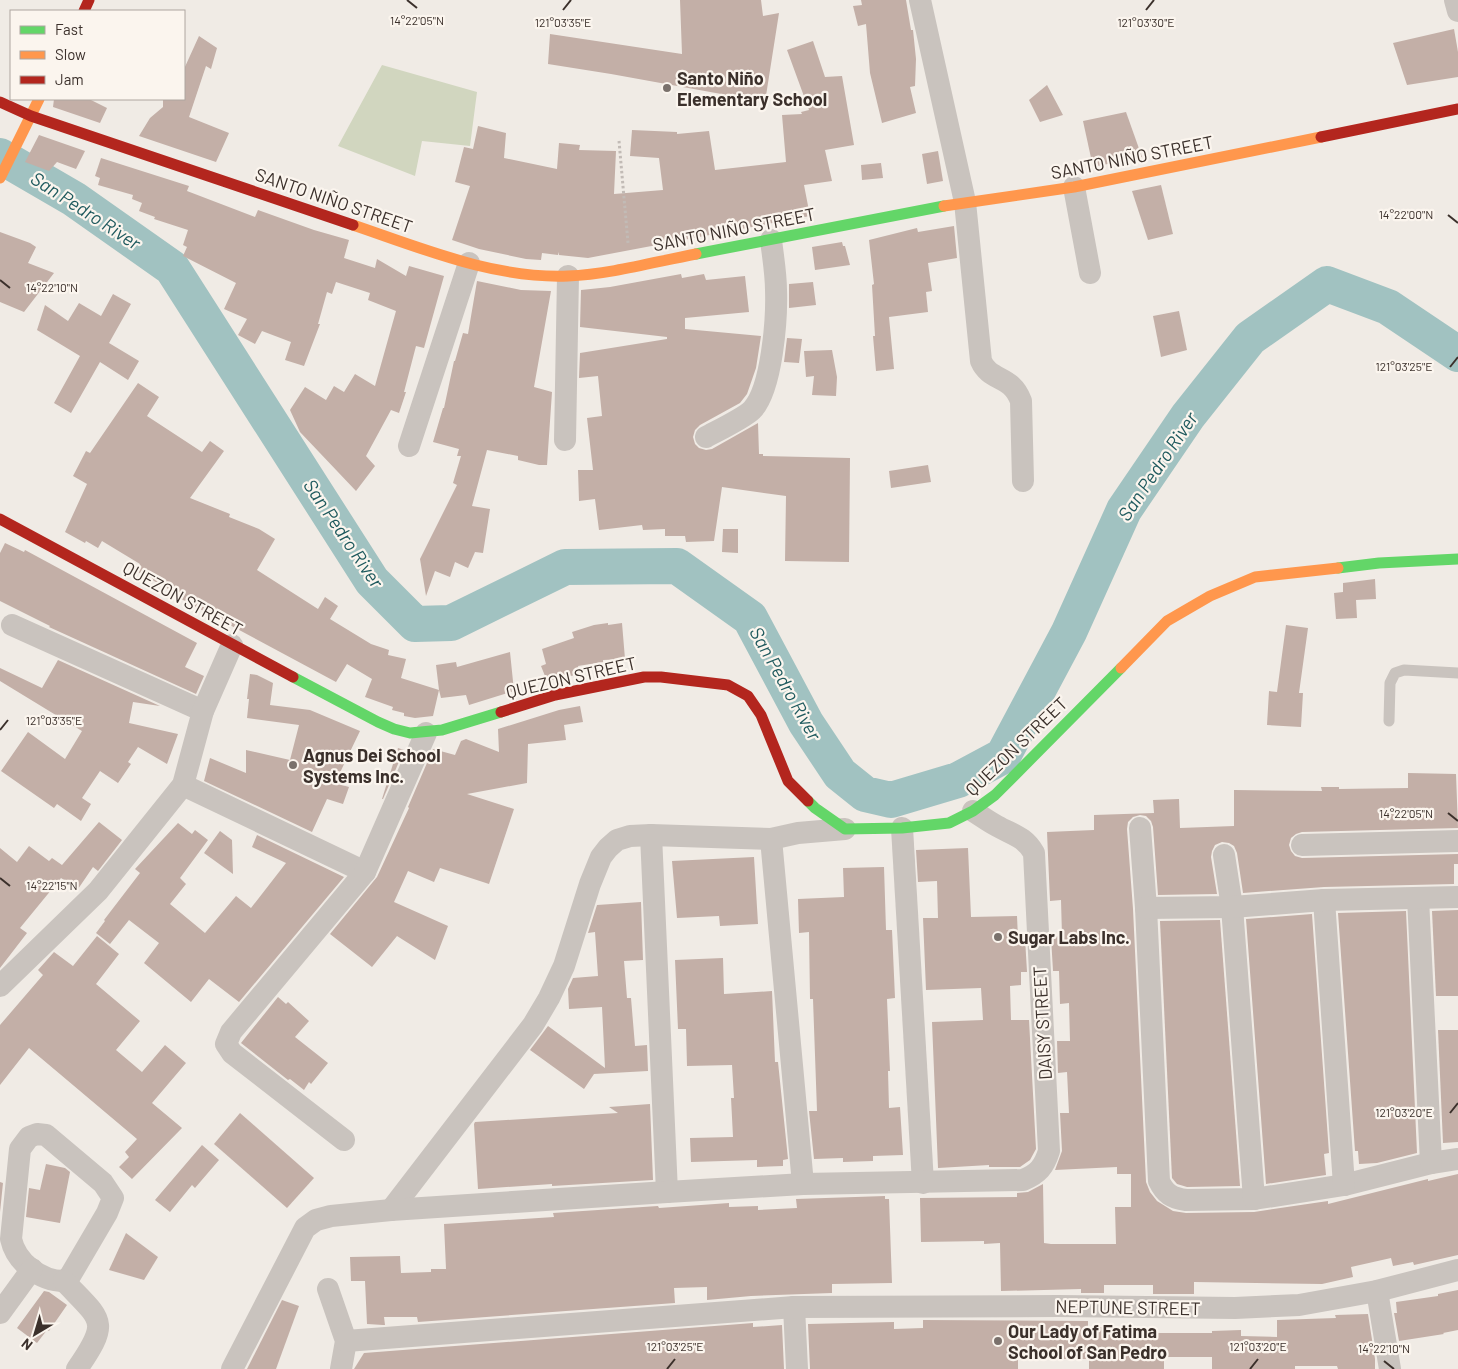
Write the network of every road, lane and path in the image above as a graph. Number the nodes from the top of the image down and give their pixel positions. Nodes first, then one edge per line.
1 (920, 0) edge
2 (1456, 0) edge
3 (1458, 11) edge
4 (39, 100) edge
5 (0, 102) edge
6 (1458, 109) edge
7 (31, 116) junction
8 (619, 141) dead end
9 (0, 178) edge
10 (1074, 187) junction
11 (965, 202) junction
12 (771, 240) junction
13 (469, 262) junction
14 (630, 266) junction
15 (1090, 273) dead end
16 (568, 276) junction
17 (706, 437) dead end
18 (564, 440) dead end
19 (409, 446) dead end
20 (1022, 481) dead end
21 (0, 520) edge
22 (1458, 559) edge
23 (12, 625) dead end
24 (232, 645) junction
25 (1458, 673) edge
26 (203, 711) junction
27 (1388, 721) dead end
28 (426, 733) junction
29 (183, 784) junction
30 (974, 811) junction
31 (845, 828) junction
32 (902, 828) junction
33 (1140, 828) dead end
34 (651, 835) junction
35 (771, 839) junction
36 (1458, 841) edge
37 (1302, 845) dead end
38 (1224, 855) dead end
39 (365, 872) junction
40 (1458, 897) edge
41 (1418, 898) junction
42 (1324, 900) junction
43 (1232, 907) junction
44 (1146, 908) junction
45 (0, 986) edge
46 (344, 1140) dead end
47 (1458, 1159) edge
48 (1431, 1163) junction
49 (923, 1183) junction
50 (803, 1184) junction
51 (1344, 1185) junction
52 (667, 1192) junction
53 (1254, 1199) junction
54 (392, 1210) junction
55 (32, 1269) junction
56 (1458, 1270) edge
57 (64, 1281) junction
58 (328, 1289) dead end
59 (1377, 1291) junction
60 (794, 1307) junction
61 (0, 1313) edge
62 (346, 1341) junction
63 (77, 1369) edge
64 (232, 1369) edge
65 (341, 1369) edge
66 (797, 1369) edge
67 (1390, 1369) edge

1 - 11 street
2 - 3 street
4 - 7 street
5 - 7 street, SANTO NIÑO STREET
6 - 10 street, SANTO NIÑO STREET
7 - 9 street
7 - 13 street, SANTO NIÑO STREET
8 - 14 path
10 - 11 street, SANTO NIÑO STREET
10 - 15 street
11 - 12 street, SANTO NIÑO STREET
11 - 20 street
12 - 14 street, SANTO NIÑO STREET
12 - 17 street
13 - 16 street, SANTO NIÑO STREET
13 - 19 street
14 - 16 street, SANTO NIÑO STREET
16 - 18 street
21 - 24 street, QUEZON STREET
22 - 30 street, QUEZON STREET
23 - 26 street
24 - 26 street
24 - 28 street, QUEZON STREET
25 - 27 lane
26 - 29 street
28 - 31 street, QUEZON STREET
28 - 39 street
29 - 39 street
29 - 45 street
30 - 32 street, QUEZON STREET
30 - 49 street, DAISY STREET
31 - 32 street, QUEZON STREET
31 - 35 street
32 - 49 street
33 - 44 street
34 - 35 street
34 - 52 street
34 - 54 street
35 - 50 street
36 - 37 street
38 - 43 street
39 - 46 street
40 - 41 street
41 - 42 street
41 - 48 street
42 - 43 street
42 - 51 street
43 - 44 street
43 - 53 street
44 - 53 street
47 - 48 street
48 - 51 street
49 - 50 street
50 - 52 street
51 - 53 street
52 - 54 street
54 - 64 street
55 - 57 street
55 - 57 street
55 - 61 street
56 - 59 street, NEPTUNE STREET
57 - 63 street
58 - 62 street
59 - 60 street, NEPTUNE STREET
59 - 67 street
60 - 62 street, NEPTUNE STREET
60 - 66 street
62 - 65 street

